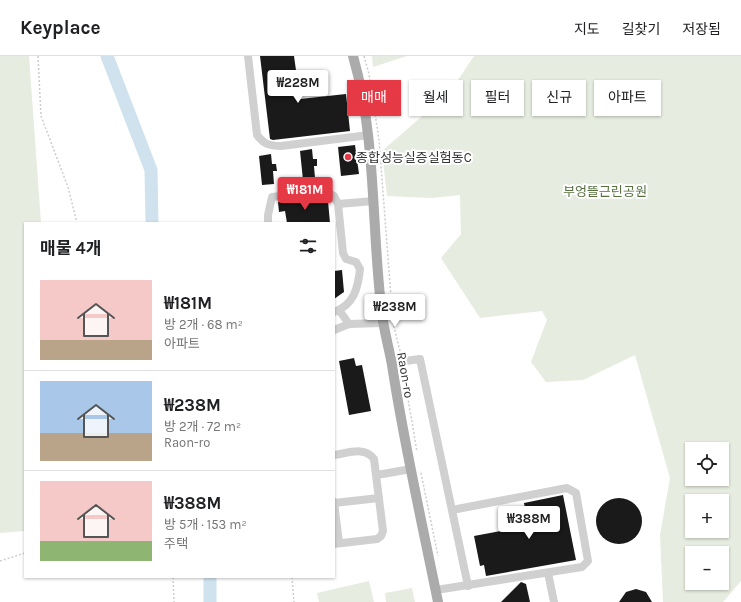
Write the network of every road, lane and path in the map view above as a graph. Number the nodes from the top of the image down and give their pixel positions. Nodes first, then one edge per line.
1 (38, 56) edge
2 (248, 56) edge
3 (353, 56) edge
4 (364, 56) edge
5 (369, 135) junction
6 (374, 201) junction
7 (338, 204) junction
8 (77, 222) edge
9 (268, 222) edge
10 (337, 311) edge
11 (383, 323) junction
12 (349, 324) junction
13 (335, 330) edge
14 (397, 362) junction
15 (417, 454) dead end
16 (335, 455) edge
17 (416, 469) junction
18 (377, 475) junction
19 (379, 498) junction
20 (335, 502) edge
21 (452, 510) junction
22 (335, 516) edge
23 (337, 543) edge
24 (24, 553) edge
25 (438, 556) dead end
26 (0, 561) edge
27 (548, 573) junction
28 (173, 578) edge
29 (292, 578) edge
30 (468, 586) junction
31 (436, 590) junction
32 (174, 602) edge
33 (294, 602) edge
34 (438, 602) edge
35 (554, 602) edge

1 - 8 path
2 - 5 lane
3 - 5 main road, Raon-ro
4 - 14 path
5 - 6 main road, Raon-ro
6 - 7 lane
6 - 11 main road, Raon-ro
7 - 9 lane
7 - 10 lane
10 - 12 lane
11 - 12 lane
11 - 14 main road, Raon-ro
12 - 13 lane
14 - 15 path
14 - 17 main road, Raon-ro
14 - 21 lane
16 - 18 lane
17 - 18 lane
17 - 25 path
17 - 31 main road, Raon-ro
18 - 19 lane
19 - 20 lane
19 - 23 lane
21 - 27 lane
21 - 30 lane
22 - 23 lane
24 - 26 path
27 - 30 lane
27 - 35 lane
28 - 32 path
29 - 33 path
30 - 31 lane
31 - 34 main road, Raon-ro

